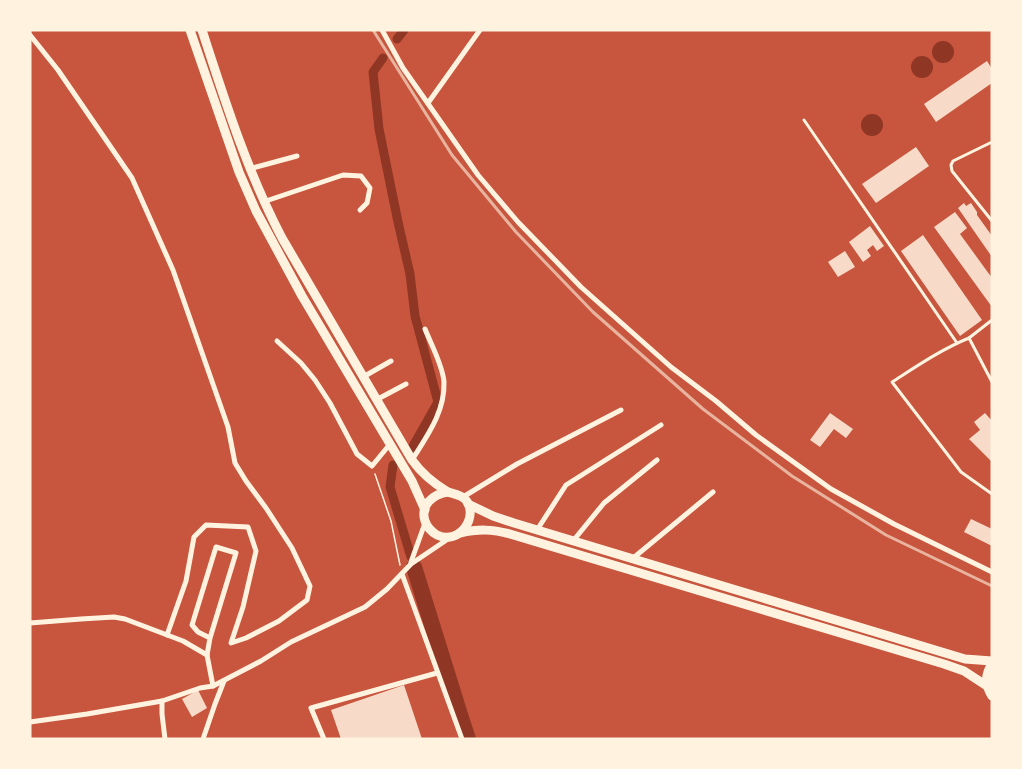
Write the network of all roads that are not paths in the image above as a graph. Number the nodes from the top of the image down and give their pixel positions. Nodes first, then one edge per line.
1 (190, 30) edge
2 (202, 30) edge
3 (382, 30) edge
4 (480, 30) edge
5 (30, 35) edge
6 (428, 103) junction
7 (804, 120) dead end
8 (992, 142) edge
9 (297, 156) dead end
10 (249, 169) junction
11 (263, 202) junction
12 (360, 210) dead end
13 (992, 221) edge
14 (992, 320) edge
15 (425, 328) dead end
16 (969, 338) junction
17 (277, 341) dead end
18 (957, 343) junction
19 (391, 361) dead end
20 (363, 377) junction
21 (992, 382) edge
22 (406, 384) dead end
23 (376, 400) junction
24 (621, 410) dead end
25 (661, 425) dead end
26 (390, 444) junction
27 (412, 460) junction
28 (657, 460) dead end
29 (448, 492) junction
30 (713, 492) dead end
31 (992, 494) edge
32 (466, 501) junction
33 (425, 510) junction
34 (426, 522) junction
35 (537, 530) junction
36 (455, 535) junction
37 (573, 541) junction
38 (632, 559) junction
39 (411, 564) junction
40 (992, 572) edge
41 (402, 574) junction
42 (30, 623) edge
43 (167, 635) junction
44 (210, 638) junction
45 (207, 655) junction
46 (992, 662) edge
47 (437, 673) junction
48 (225, 681) junction
49 (213, 686) junction
50 (987, 686) junction
51 (992, 696) edge
52 (162, 701) junction
53 (30, 722) edge
54 (165, 739) edge
55 (204, 739) edge
56 (324, 739) edge
57 (462, 739) edge

1 - 26 main road
2 - 10 main road
3 - 6 street
4 - 6 street
5 - 43 street
6 - 40 street
7 - 18 lane
8 - 13 lane
9 - 10 street
10 - 11 main road
11 - 12 street
11 - 20 main road
14 - 16 lane
15 - 27 street
16 - 18 lane
16 - 21 lane
17 - 26 street
18 - 31 lane
19 - 20 street
20 - 23 main road
22 - 23 street
23 - 27 main road
24 - 32 street
25 - 35 street
26 - 33 main road
27 - 29 main road
28 - 37 street
29 - 32 main road
29 - 33 main road
30 - 38 street
32 - 35 main road
32 - 36 main road
33 - 34 main road
34 - 36 main road
34 - 39 street
35 - 37 main road
36 - 39 street
36 - 50 main road
37 - 38 main road
38 - 46 main road
39 - 41 street
41 - 47 street
41 - 48 street
42 - 43 street
43 - 45 street
44 - 44 street
44 - 45 street
45 - 49 street
46 - 50 main road
47 - 56 street
47 - 57 street
48 - 49 street
48 - 55 street
49 - 52 street
50 - 51 main road
52 - 53 street
52 - 54 street

